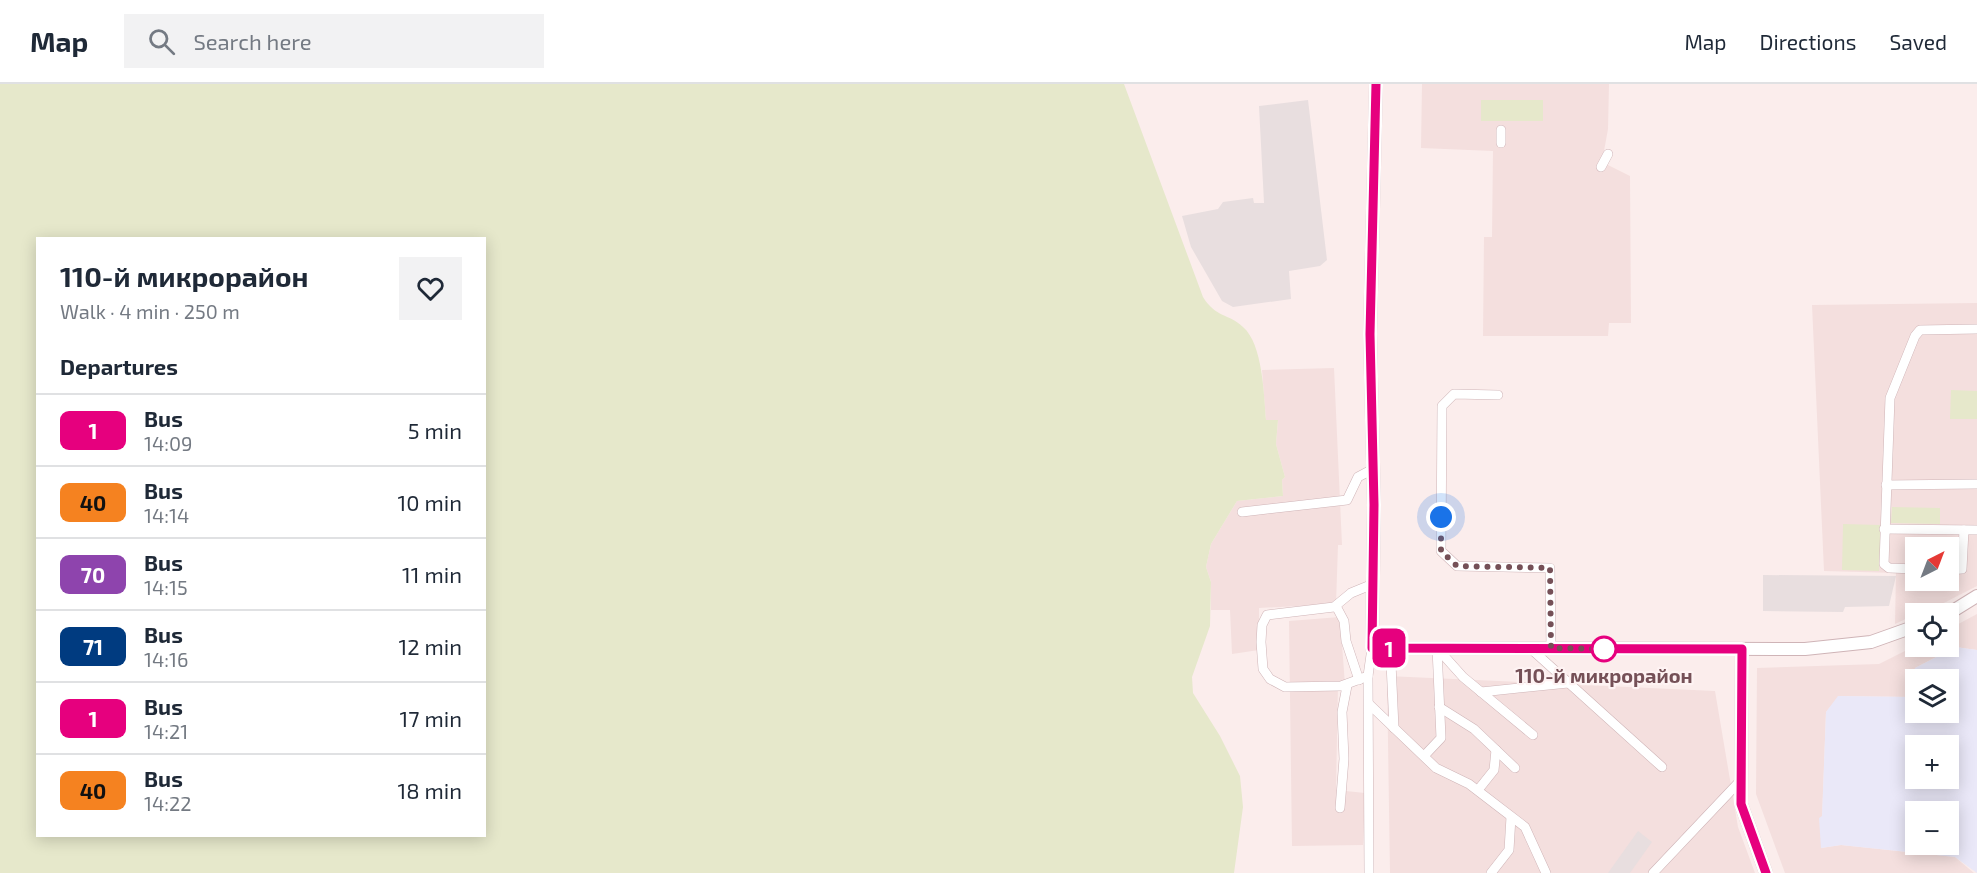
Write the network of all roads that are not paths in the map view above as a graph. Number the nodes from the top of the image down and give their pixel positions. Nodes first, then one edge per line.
1 (1376, 84) edge
2 (1501, 130) dead end
3 (1501, 143) dead end
4 (1608, 154) dead end
5 (1601, 167) dead end
6 (1977, 329) edge
7 (1498, 395) dead end
8 (1373, 469) junction
9 (1977, 484) edge
10 (1886, 485) junction
11 (1242, 512) dead end
12 (1884, 529) junction
13 (1964, 530) junction
14 (1977, 530) edge
15 (1905, 568) edge
16 (1959, 569) edge
17 (1373, 584) junction
18 (1977, 596) edge
19 (1336, 606) junction
20 (1959, 607) edge
21 (1905, 630) edge
22 (1376, 648) junction
23 (1437, 648) junction
24 (1530, 648) junction
25 (1551, 648) junction
26 (1742, 649) junction
27 (1364, 678) junction
28 (1568, 683) junction
29 (1347, 686) junction
30 (1481, 692) junction
31 (1370, 704) junction
32 (1440, 707) junction
33 (1394, 728) junction
34 (1533, 735) dead end
35 (1496, 750) junction
36 (1424, 756) junction
37 (1662, 767) dead end
38 (1515, 768) dead end
39 (1741, 780) junction
40 (1478, 790) junction
41 (1340, 808) dead end
42 (1510, 817) junction
43 (1369, 873) edge
44 (1491, 873) edge
45 (1546, 873) edge
46 (1653, 873) edge
47 (1766, 873) edge

1 - 8 street
2 - 3 street
4 - 5 street
6 - 10 street
7 - 25 street
8 - 11 street
8 - 17 street
9 - 10 street
10 - 12 street
12 - 13 street
12 - 15 street
13 - 14 street
13 - 16 street
17 - 19 street
17 - 22 street
18 - 20 street
19 - 27 street
19 - 29 street
21 - 26 street
22 - 23 street
22 - 27 street
22 - 33 street
23 - 24 street
23 - 30 street
23 - 32 street
24 - 25 street
24 - 28 street
25 - 26 street
26 - 39 street
27 - 29 street
27 - 31 street
28 - 30 street
28 - 37 street
29 - 41 street
30 - 34 street
31 - 33 street
31 - 43 street
32 - 35 street
32 - 36 street
33 - 36 street
35 - 38 street
35 - 40 street
36 - 40 street
39 - 46 street
39 - 47 street
40 - 42 street
42 - 44 street
42 - 45 street

